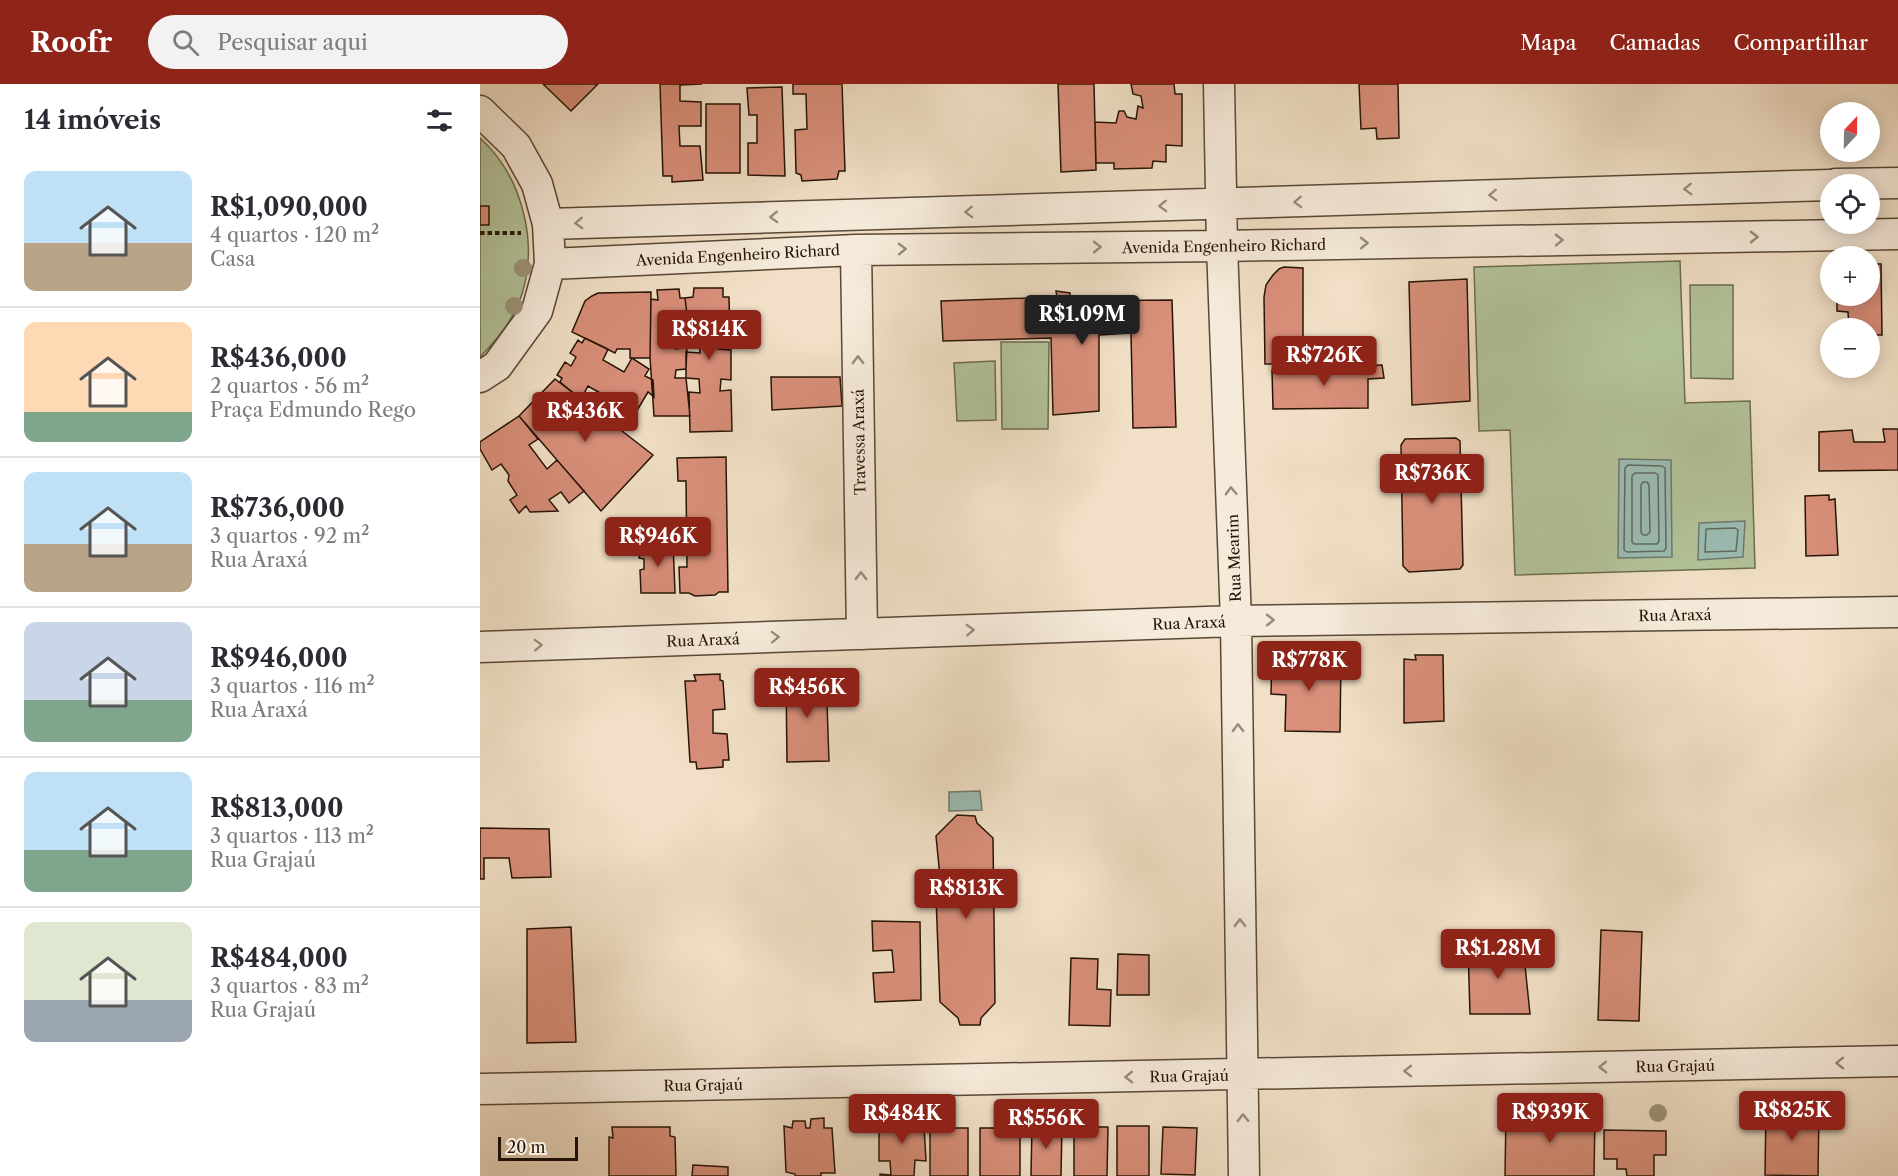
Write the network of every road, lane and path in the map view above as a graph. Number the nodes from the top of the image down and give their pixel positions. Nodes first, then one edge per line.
1 (1219, 84) edge
2 (480, 111) edge
3 (1880, 183) edge
4 (1898, 183) edge
5 (1820, 185) edge
6 (1222, 204) junction
7 (519, 224) dead end
8 (520, 232) junction
9 (480, 233) edge
10 (1898, 234) edge
11 (542, 242) junction
12 (1222, 246) junction
13 (856, 250) junction
14 (480, 377) edge
15 (1898, 612) edge
16 (1236, 621) junction
17 (862, 634) junction
18 (480, 647) edge
19 (1898, 1061) edge
20 (1242, 1074) junction
21 (480, 1089) edge
22 (1244, 1176) edge

1 - 6 street, Rua Mearim
2 - 11 street
3 - 4 street
5 -> 6 street
6 -> 11 street
6 - 12 street, Rua Mearim
7 - 8 path
8 - 9 path
8 - 11 path
8 - 11 path
12 -> 10 street, Avenida Engenheiro Richard
11 - 13 street, Avenida Engenheiro Richard
11 - 14 street
13 -> 12 street, Avenida Engenheiro Richard
16 -> 12 street, Rua Mearim
17 -> 13 street, Travessa Araxá
16 -> 15 street, Rua Araxá
17 -> 16 street, Rua Araxá
20 -> 16 street, Rua Mearim
18 -> 17 street, Rua Araxá
19 -> 20 street, Rua Grajaú
20 -> 21 street, Rua Grajaú
22 -> 20 street, Rua Mearim

